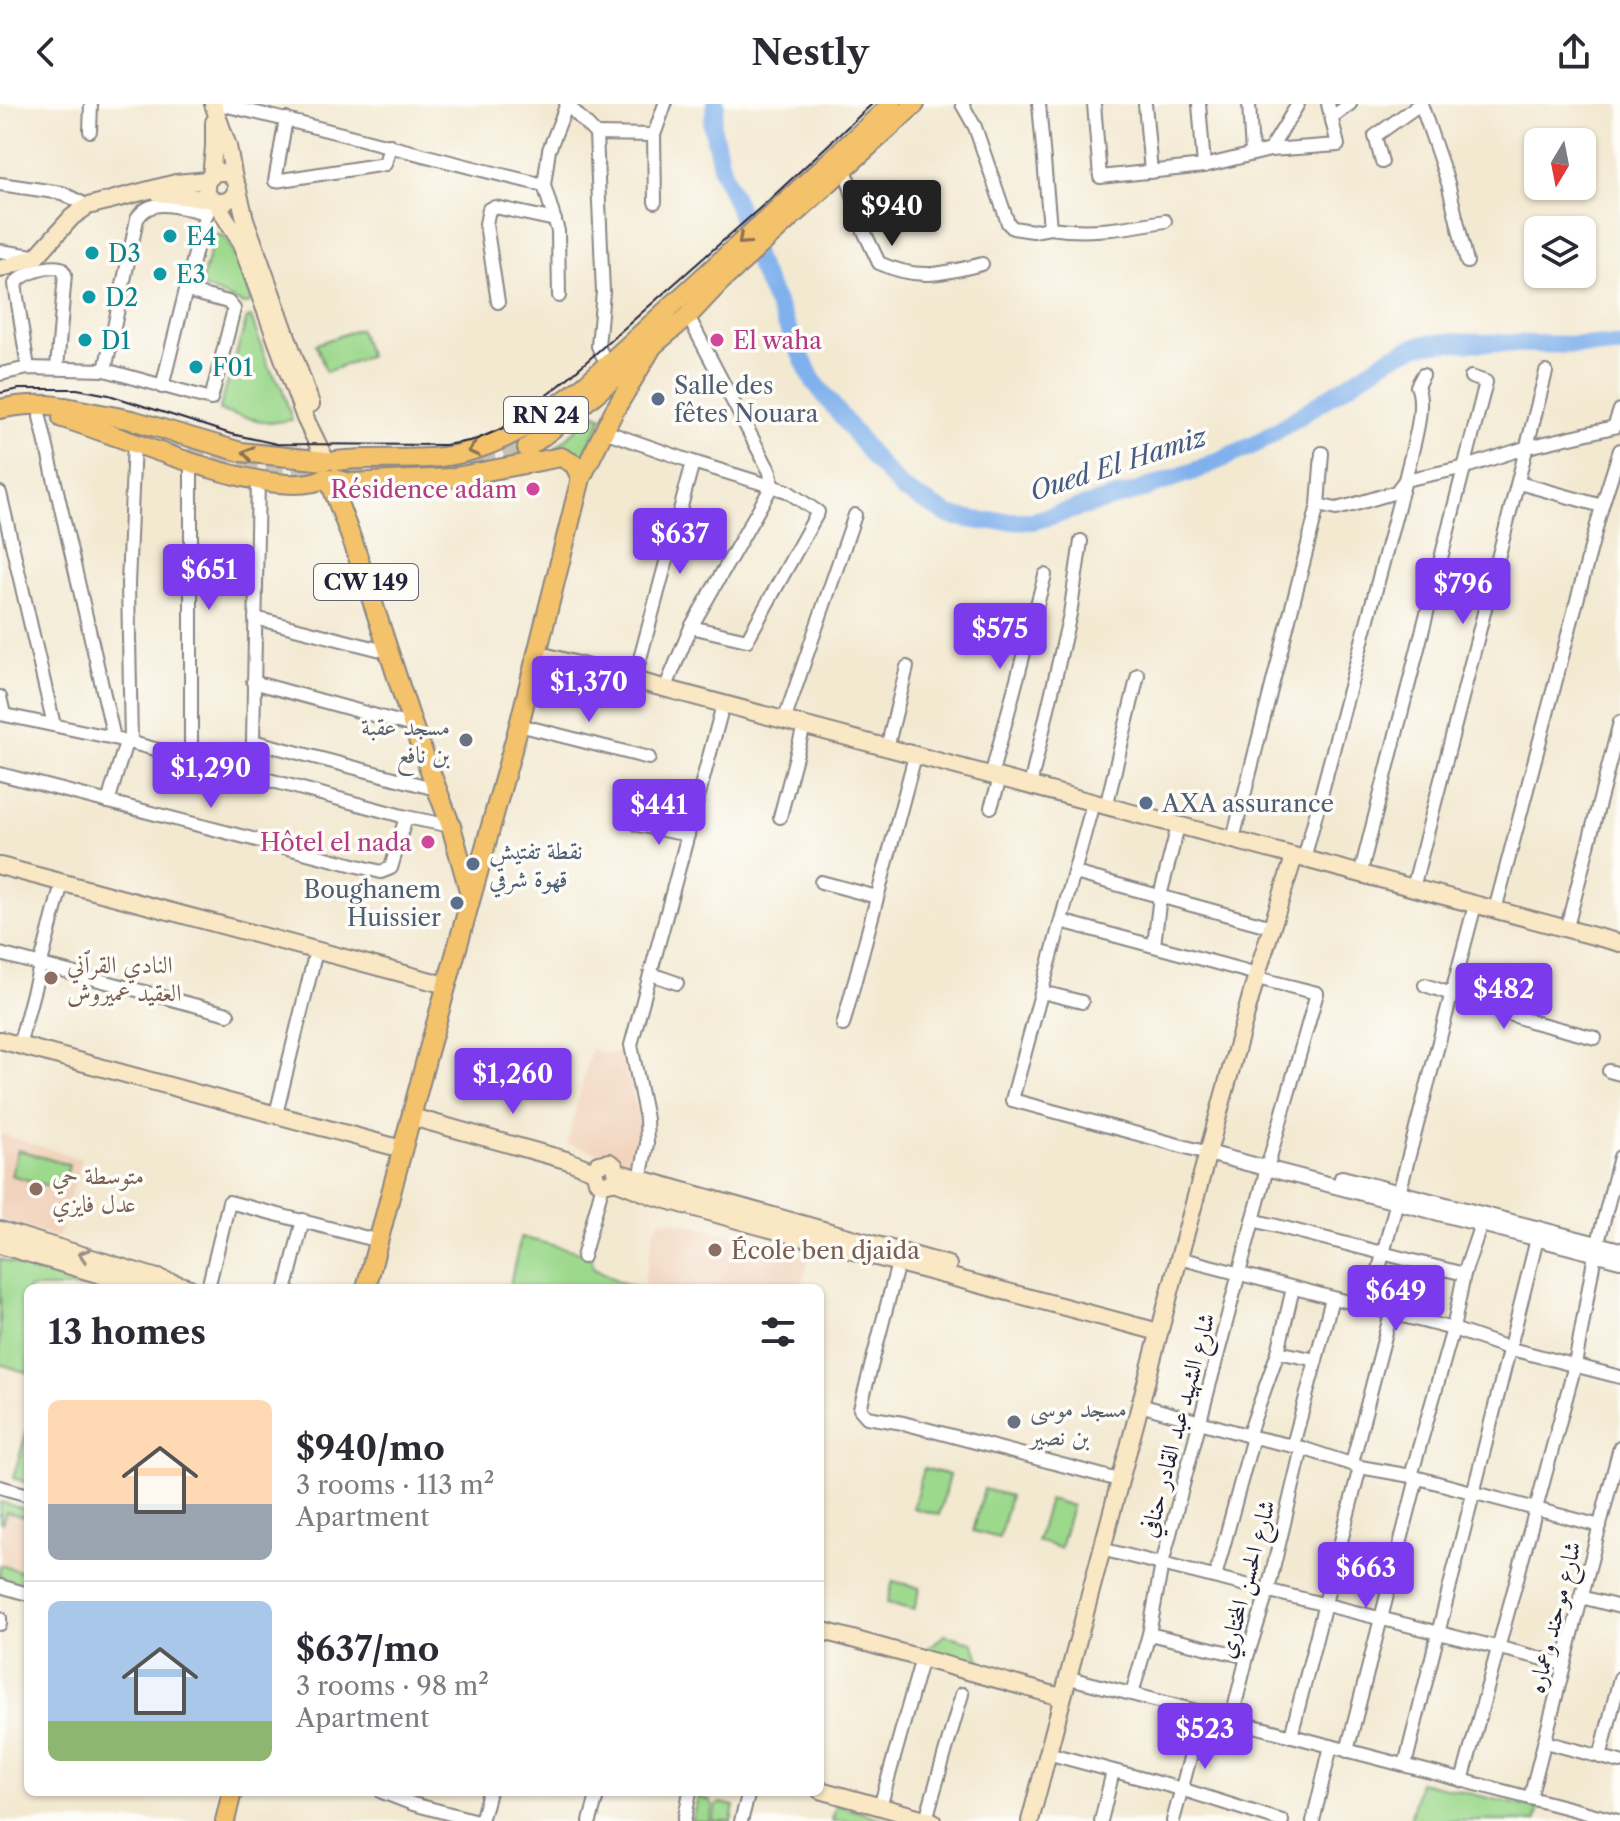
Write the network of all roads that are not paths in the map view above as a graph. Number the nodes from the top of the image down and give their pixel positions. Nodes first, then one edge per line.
1 (91, 104) edge
2 (214, 104) edge
3 (567, 104) edge
4 (665, 104) edge
5 (892, 104) edge
6 (915, 104) edge
7 (962, 104) edge
8 (1039, 104) edge
9 (1094, 104) edge
10 (1145, 104) edge
11 (1199, 104) edge
12 (1249, 104) edge
13 (1298, 104) edge
14 (1350, 104) edge
15 (1421, 104) edge
16 (1330, 110) edge
17 (280, 113) edge
18 (90, 131) dead end
19 (596, 134) junction
20 (654, 135) junction
21 (390, 145) junction
22 (1270, 150) junction
23 (1252, 154) junction
24 (1382, 162) dead end
25 (1204, 166) junction
26 (845, 168) junction
27 (1151, 172) junction
28 (209, 179) junction
29 (235, 182) junction
30 (0, 184) edge
31 (544, 185) junction
32 (145, 192) junction
33 (655, 202) dead end
34 (212, 203) junction
35 (88, 206) junction
36 (782, 216) junction
37 (555, 220) junction
38 (1165, 221) dead end
39 (1050, 228) junction
40 (0, 251) edge
41 (36, 257) junction
42 (1467, 262) dead end
43 (982, 264) dead end
44 (0, 269) edge
45 (718, 273) junction
46 (187, 291) junction
47 (559, 296) dead end
48 (498, 302) dead end
49 (688, 316) junction
50 (647, 339) junction
51 (284, 345) junction
52 (607, 365) junction
53 (28, 368) junction
54 (57, 368) junction
55 (105, 370) junction
56 (1546, 372) dead end
57 (0, 374) edge
58 (1423, 375) dead end
59 (1471, 377) dead end
60 (162, 387) junction
61 (0, 409) edge
62 (1620, 410) edge
63 (63, 412) junction
64 (40, 417) junction
65 (91, 418) tunnel mouth
66 (0, 421) edge
67 (604, 431) junction
68 (134, 442) junction
69 (523, 447) tunnel mouth
70 (1528, 447) junction
71 (1620, 450) edge
72 (1322, 453) dead end
73 (374, 459) junction
74 (693, 462) junction
75 (191, 463) junction
76 (505, 467) junction
77 (1466, 467) junction
78 (326, 473) junction
79 (581, 478) junction
80 (258, 480) junction
81 (1405, 480) junction
82 (370, 482) junction
83 (1519, 483) junction
84 (772, 486) junction
85 (0, 493) edge
86 (340, 505) junction
87 (1318, 505) junction
88 (1602, 506) junction
89 (855, 515) dead end
90 (1081, 541) dead end
91 (1045, 575) dead end
92 (255, 618) junction
93 (691, 627) junction
94 (389, 652) junction
95 (536, 654) junction
96 (907, 667) dead end
97 (1138, 675) dead end
98 (634, 681) junction
99 (253, 682) junction
100 (665, 689) junction
101 (0, 697) edge
102 (723, 705) junction
103 (131, 707) junction
104 (107, 709) junction
105 (2, 714) edge
106 (784, 721) junction
107 (1620, 722) edge
108 (54, 725) junction
109 (519, 725) junction
110 (413, 726) junction
111 (804, 726) junction
112 (124, 741) junction
113 (253, 741) junction
114 (887, 748) junction
115 (915, 756) junction
116 (649, 758) dead end
117 (191, 759) junction
118 (0, 774) edge
119 (250, 775) junction
120 (996, 777) junction
121 (1030, 786) junction
122 (436, 789) junction
123 (108, 802) junction
124 (1099, 805) junction
125 (991, 807) dead end
126 (406, 817) junction
127 (780, 817) dead end
128 (638, 825) dead end
129 (451, 826) junction
130 (1178, 826) junction
131 (688, 835) junction
132 (489, 836) junction
133 (1233, 839) junction
134 (463, 846) junction
135 (1299, 858) junction
136 (0, 866) edge
137 (1075, 873) junction
138 (477, 874) junction
139 (1360, 875) junction
140 (821, 882) dead end
141 (62, 883) junction
142 (1413, 888) junction
143 (471, 896) junction
144 (1160, 896) junction
145 (877, 897) junction
146 (1475, 905) junction
147 (1495, 910) junction
148 (1061, 921) junction
149 (1272, 927) junction
150 (1567, 927) junction
151 (1620, 943) edge
152 (1154, 945) junction
153 (316, 951) junction
154 (0, 954) edge
155 (40, 963) junction
156 (651, 974) junction
157 (1257, 976) junction
158 (677, 983) dead end
159 (446, 985) junction
160 (1425, 985) dead end
161 (1042, 992) junction
162 (1451, 993) junction
163 (1082, 1002) dead end
164 (228, 1014) dead end
165 (843, 1025) dead end
166 (1595, 1038) dead end
167 (0, 1040) edge
168 (19, 1046) junction
169 (413, 1113) junction
170 (276, 1114) junction
171 (1209, 1148) junction
172 (402, 1149) junction
173 (1620, 1157) edge
174 (1268, 1164) junction
175 (606, 1174) junction
176 (640, 1179) junction
177 (1396, 1197) junction
178 (303, 1220) junction
179 (1253, 1220) junction
180 (1481, 1224) junction
181 (0, 1230) edge
182 (1537, 1239) junction
183 (379, 1241) junction
184 (0, 1245) edge
185 (1596, 1249) junction
186 (1620, 1250) edge
187 (1383, 1253) junction
188 (583, 1257) dead end
189 (1179, 1258) junction
190 (1620, 1260) edge
191 (898, 1263) junction
192 (1240, 1274) junction
193 (1464, 1274) junction
194 (159, 1278) junction
195 (131, 1284) edge
196 (151, 1284) edge
197 (178, 1284) edge
198 (209, 1284) edge
199 (287, 1284) edge
200 (367, 1284) edge
201 (1293, 1288) junction
202 (1332, 1298) junction
203 (1369, 1307) junction
204 (1391, 1313) junction
205 (1160, 1328) junction
206 (1453, 1329) junction
207 (1511, 1349) junction
208 (1278, 1352) junction
209 (1316, 1360) junction
210 (1575, 1365) junction
211 (1620, 1377) edge
212 (1140, 1405) junction
213 (1200, 1421) junction
214 (1251, 1436) junction
215 (1297, 1447) junction
216 (1620, 1447) edge
217 (1356, 1465) junction
218 (1414, 1477) junction
219 (1119, 1480) junction
220 (0, 1487) edge
221 (1475, 1493) junction
222 (24, 1494) edge
223 (1535, 1509) junction
224 (1600, 1526) junction
225 (1101, 1549) junction
226 (1162, 1564) junction
227 (1215, 1577) junction
228 (0, 1586) edge
229 (1268, 1590) junction
230 (24, 1593) edge
231 (1581, 1597) junction
232 (1323, 1604) junction
233 (1620, 1607) edge
234 (0, 1618) edge
235 (1382, 1618) junction
236 (0, 1624) edge
237 (824, 1631) edge
238 (1440, 1633) junction
239 (1149, 1634) junction
240 (1499, 1647) junction
241 (1247, 1657) junction
242 (922, 1658) junction
243 (1564, 1664) junction
244 (1066, 1677) junction
245 (1620, 1678) edge
246 (962, 1694) dead end
247 (1132, 1694) junction
248 (1061, 1697) junction
249 (1202, 1713) junction
250 (1231, 1721) junction
251 (1291, 1736) junction
252 (1545, 1742) junction
253 (1331, 1746) junction
254 (1347, 1751) junction
255 (1047, 1753) junction
256 (1600, 1757) junction
257 (1620, 1762) edge
258 (1405, 1765) junction
259 (1113, 1771) junction
260 (1462, 1781) junction
261 (1181, 1789) junction
262 (824, 1791) edge
263 (231, 1796) edge
264 (488, 1796) edge
265 (597, 1796) edge
266 (689, 1796) edge
267 (748, 1796) edge
268 (415, 1798) edge
269 (1530, 1798) junction
270 (880, 1807) junction
271 (448, 1817) edge
272 (929, 1820) edge
273 (225, 1821) edge
274 (435, 1821) edge
275 (479, 1821) edge
276 (590, 1821) edge
277 (684, 1821) edge
278 (741, 1821) edge
279 (1030, 1821) edge
280 (1101, 1821) edge
281 (1173, 1821) edge
282 (1282, 1821) edge
283 (1313, 1821) edge
284 (1618, 1821) edge

1 - 18 street
2 - 17 street
2 - 28 main road
2 - 29 main road
3 - 19 street
3 - 31 street
4 - 20 street
5 - 36 main road, RN 24
6 - 26 main road, RN 24
7 - 39 street
8 - 39 street
9 - 27 street
10 - 27 street
11 - 25 street
12 - 23 street
13 - 22 street
14 - 16 street
15 - 24 street
15 - 42 street
16 - 22 street
17 - 21 street
17 - 21 street
19 - 20 street
19 - 52 street
20 - 33 street
21 - 31 street
22 - 23 street
23 - 25 street
25 - 27 street
26 - 36 main road, RN 24
26 - 43 street
28 - 29 main road
28 - 32 main road
28 - 34 main road
29 - 34 main road
29 - 51 main road
30 - 35 street
31 - 37 street
32 - 34 main road
32 - 35 main road
34 - 46 street
34 - 51 main road
34 - 55 street
35 - 41 main road
36 - 45 main road, RN 24
37 - 47 street
37 - 48 street
38 - 39 street
40 - 41 street
41 - 44 main road
45 - 49 main road, RN 24
45 - 50 main road, RN 24
46 - 60 street
46 - 60 street
49 - 50 main road, RN 24
49 - 84 street
50 - 52 main road, RN 24
50 - 67 main road, RN 24
50 - 69 main road
50 - 76 main road, RN 24
51 - 78 main road
52 -> 73 main road, RN 24
53 - 54 street
53 - 54 street
53 - 57 street
54 - 55 street
55 - 60 street
56 - 70 street
58 - 81 street
59 - 77 street
61 - 63 main road
62 - 70 street
63 - 64 main road
63 - 65 main road
63 - 68 main road
78 -> 63 main road
64 - 66 main road
64 - 104 street
67 - 74 street
67 - 79 main road, RN 24
68 - 75 main road
68 - 103 street
70 - 77 street
70 - 83 street
71 - 88 street
72 - 87 street
73 - 78 main road, RN 24
73 - 82 main road
74 - 84 street
74 - 98 street
75 - 80 main road
75 - 117 street
76 - 79 main road, RN 24
76 - 82 main road, RN 24
77 - 81 street
77 - 139 street
78 - 80 main road
78 - 82 main road, RN 24
78 - 86 main road
78 - 86 main road
79 - 95 main road, RN 24
80 - 92 street
81 - 87 street
81 - 135 street
83 - 88 street
83 - 142 street
84 - 93 street
84 - 93 street
85 - 108 street
86 - 94 main road, CW 149
87 - 133 street
88 - 147 street
89 - 106 street
90 - 121 street
91 - 120 street
92 - 94 street
92 - 99 street
93 - 100 street
94 - 110 main road, CW 149
95 - 98 main road
95 - 109 main road, RN 24
96 - 114 street
97 - 124 street
98 - 100 main road
99 - 110 street
99 - 113 street
100 - 102 main road
101 - 105 street
102 - 106 main road
102 - 131 street
103 - 104 street
103 - 112 street
104 - 112 street
105 - 108 street
106 - 111 main road
107 - 150 street
108 - 112 street
109 - 116 street
109 - 132 main road, RN 24
110 - 122 main road, CW 149
111 - 114 main road
111 - 127 street
112 - 117 street
112 - 123 street
113 - 119 street
113 - 122 street
114 - 115 main road
115 - 120 main road
115 - 145 street
117 - 119 street
118 - 123 street
119 - 126 street
120 - 121 main road
120 - 125 street
121 - 124 main road
122 - 129 main road, CW 149
123 - 126 street
124 - 130 main road
124 - 137 street
126 - 129 street
128 - 131 street
129 - 134 main road
129 - 143 main road, CW 149
130 - 133 main road
130 - 144 street
131 - 156 street
132 - 134 main road
132 - 138 main road, RN 24
133 - 135 main road
134 - 138 main road
135 - 139 main road
135 - 149 main road
136 - 141 main road
137 - 144 street
137 - 148 street
138 - 143 main road, RN 24
139 - 142 main road
140 - 145 street
141 - 153 main road
141 - 155 street
142 - 146 main road
143 - 159 main road, RN 24
144 - 149 street
144 - 152 street
145 - 165 street
146 - 147 main road
146 - 162 street
147 - 150 main road
148 - 152 street
148 - 161 street
149 - 157 main road
150 - 151 main road
152 - 157 street
153 - 159 main road
153 - 170 street
154 - 155 street
155 - 164 street
155 - 168 street
156 - 158 street
156 - 176 street
157 - 171 main road
157 - 174 street, شارع الشهيد عبد القادر حنافي
159 - 169 main road, RN 24
160 - 162 street
161 - 163 street
161 - 171 street
162 - 166 street
162 - 177 street
167 - 168 main road
168 - 170 main road
169 - 172 main road, RN 24
169 - 175 main road
170 - 172 main road
171 - 174 street
171 - 189 main road
172 - 183 main road, RN 24
173 - 185 street
174 - 177 street
174 - 179 street, شارع الشهيد عبد القادر حنافي
175 - 176 main road
175 - 188 street
175 - 191 main road
176 - 205 main road
177 - 180 street
177 - 185 street
177 - 187 street
178 - 183 street
178 - 198 street
178 - 199 street
179 - 187 street
179 - 192 street, شارع الشهيد عبد القادر حنافي
180 - 182 street
180 - 193 street
194 -> 181 main road
182 - 185 street
182 - 207 street
183 - 200 main road, RN 24
184 - 195 main road
185 - 186 street
185 - 190 street
185 - 210 street
187 - 193 street
187 - 203 street
189 - 192 street
189 - 205 main road
191 - 205 main road
191 - 219 street
192 - 201 street
192 - 213 street, شارع الشهيد عبد القادر حنافي
193 - 206 street
194 - 196 main road
194 - 197 main road
201 - 202 street
201 - 208 street
202 - 203 street
202 - 209 street, شارع الحسن المختاري
203 - 204 street
204 - 206 street
204 - 217 street
205 - 212 main road
206 - 207 street
206 - 218 street
207 - 210 street
207 - 221 street
208 - 209 street
208 - 214 street
209 - 215 street, شارع الحسن المختاري
210 - 211 street
210 - 223 street
212 - 213 street
212 - 219 main road
213 - 214 street
213 - 226 street, شارع الشهيد عبد القادر حنافي
214 - 215 street
214 - 227 street
215 - 217 street
215 - 229 street, شارع الحسن المختاري
216 - 224 street, شارع موحند وعماره
217 - 218 street
217 - 232 street
218 - 221 street
218 - 235 street
219 - 225 main road
220 - 222 street
221 - 223 street
221 - 238 street
223 - 224 street
223 - 240 street
224 - 231 street, شارع موحند وعماره
225 - 226 street
225 - 244 main road
226 - 227 street
226 - 239 street, شارع الشهيد عبد القادر حنافي
227 - 229 street
228 - 230 street
229 - 232 street
229 - 241 street, شارع الحسن المختاري
231 - 233 street
231 - 243 street, شارع موحند وعماره
232 - 235 street
232 - 251 street
234 - 236 street
235 - 238 street
235 - 254 street
237 - 242 main road
238 - 240 street
238 - 258 street
239 - 241 street
239 - 247 street, شارع الشهيد عبد القادر حنافي
240 - 243 street
240 - 260 street
241 - 250 street, شارع الحسن المختاري
242 - 248 main road
242 - 270 street
243 - 252 street, شارع موحند وعماره
244 - 247 street
244 - 248 main road
245 - 256 street
246 - 272 street
247 - 249 street
248 - 255 main road
249 - 250 street
249 - 261 street
250 - 251 street
251 - 253 street
252 - 256 street
252 - 269 street, شارع موحند وعماره
253 - 254 street
253 - 283 street
254 - 258 street
255 - 259 street
255 - 279 main road
256 - 257 street
258 - 260 street
259 - 261 street
259 - 280 street
260 - 269 street
261 - 281 street
261 - 282 street
262 - 270 main road
263 - 273 main road
264 - 275 street
265 - 276 street
266 - 277 street
267 - 278 street
268 - 271 street
268 - 274 street
269 - 284 street
270 - 272 main road
271 - 275 street

